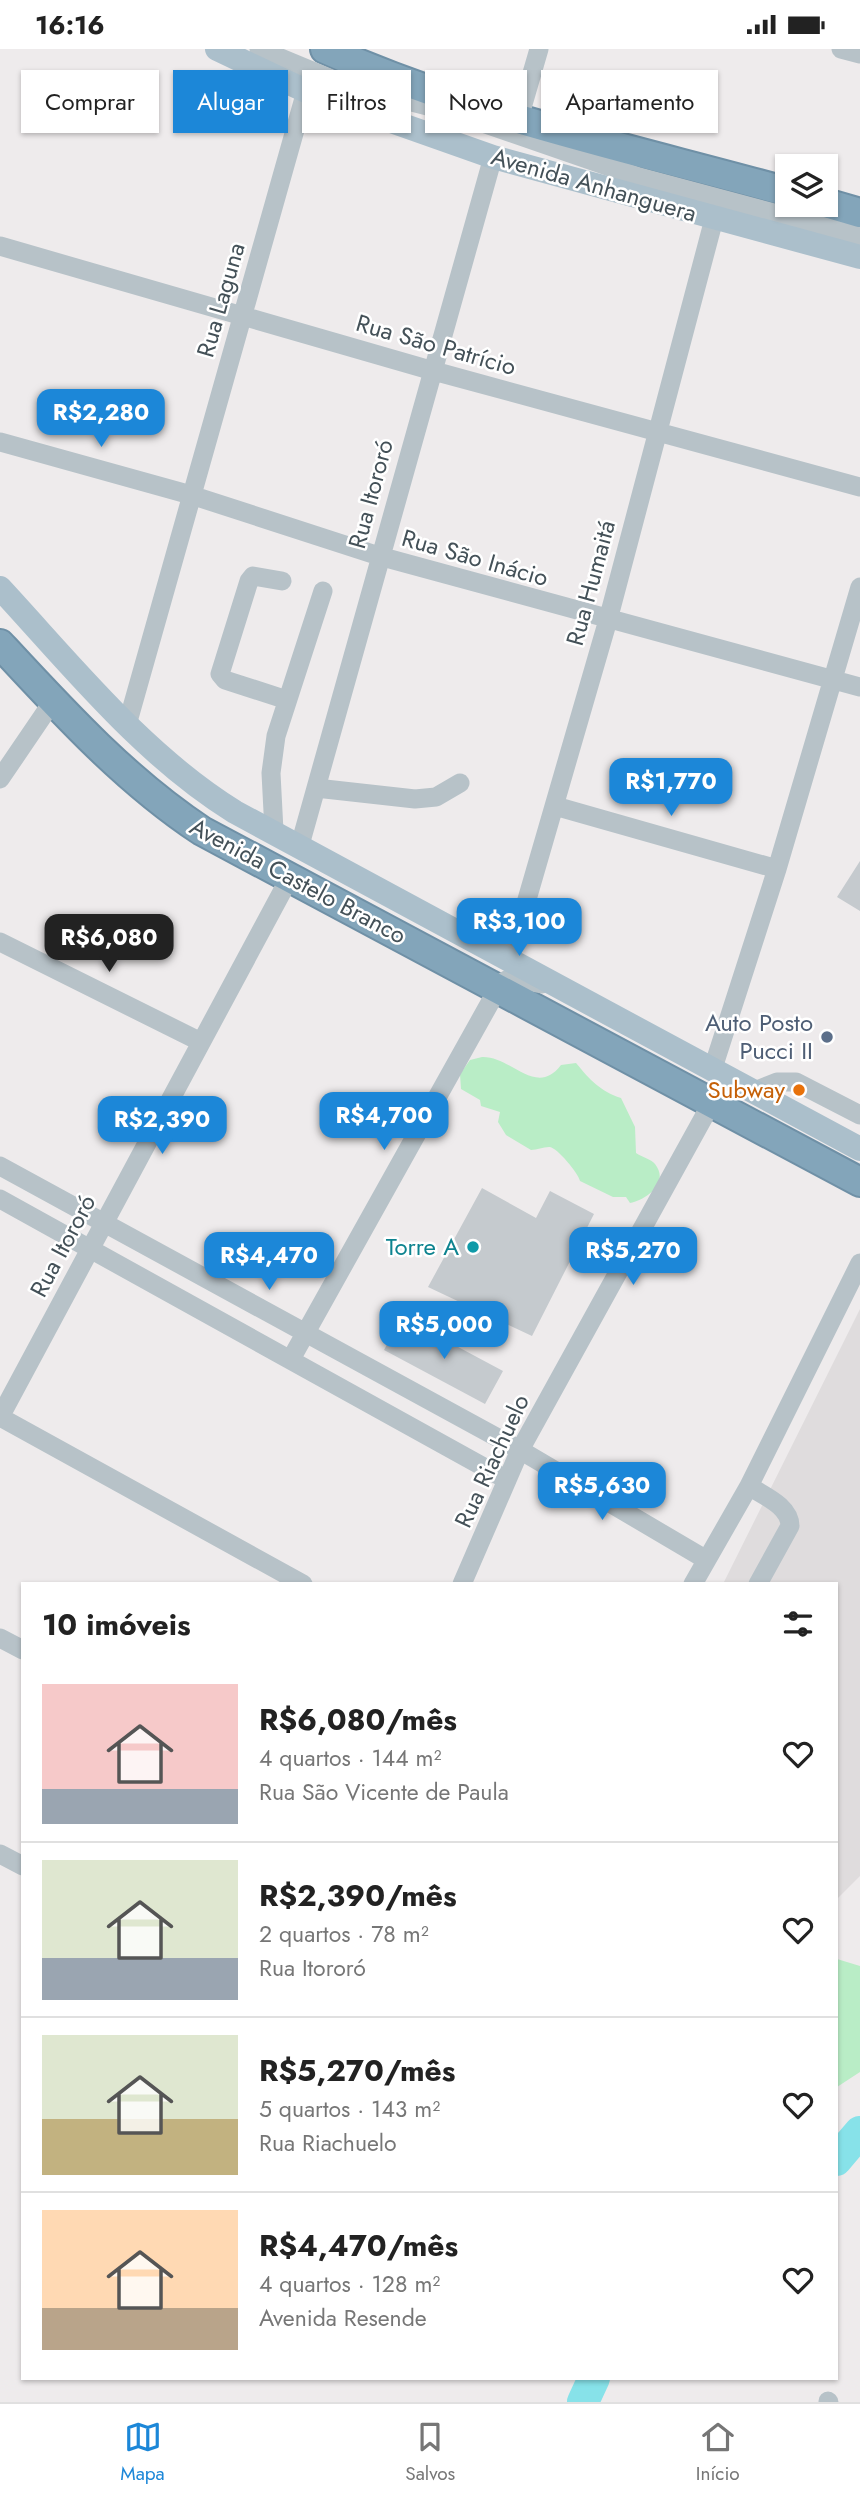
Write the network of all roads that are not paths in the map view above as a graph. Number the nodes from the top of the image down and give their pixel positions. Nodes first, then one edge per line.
1 (218, 49) edge
2 (259, 49) edge
3 (325, 49) edge
4 (539, 49) edge
5 (841, 49) edge
6 (860, 54) edge
7 (425, 88) edge
8 (302, 89) edge
9 (527, 90) edge
10 (302, 105) edge
11 (527, 120) edge
12 (411, 128) edge
13 (493, 157) junction
14 (775, 188) edge
15 (838, 207) edge
16 (860, 213) edge
17 (714, 219) junction
18 (860, 236) edge
19 (0, 246) edge
20 (860, 257) edge
21 (243, 315) junction
22 (430, 370) junction
23 (657, 430) junction
24 (0, 442) edge
25 (860, 487) edge
26 (191, 495) junction
27 (379, 556) junction
28 (282, 581) dead end
29 (860, 587) edge
30 (0, 588) edge
31 (323, 591) dead end
32 (608, 620) junction
33 (0, 644) edge
34 (834, 679) junction
35 (860, 687) edge
36 (287, 700) junction
37 (53, 701) junction
38 (127, 725) junction
39 (0, 779) edge
40 (460, 783) dead end
41 (316, 788) junction
42 (555, 806) junction
43 (274, 831) junction
44 (300, 845) junction
45 (777, 869) junction
46 (290, 877) junction
47 (0, 942) edge
48 (510, 958) junction
49 (563, 988) junction
50 (498, 989) junction
51 (201, 1042) junction
52 (712, 1071) junction
53 (752, 1092) junction
54 (711, 1104) junction
55 (860, 1115) edge
56 (860, 1149) edge
57 (0, 1166) edge
58 (860, 1182) edge
59 (0, 1199) edge
60 (103, 1224) junction
61 (90, 1249) junction
62 (860, 1263) edge
63 (305, 1335) junction
64 (291, 1359) junction
65 (0, 1417) edge
66 (520, 1450) junction
67 (507, 1480) junction
68 (749, 1486) junction
69 (705, 1559) junction
70 (299, 1582) edge
71 (463, 1582) edge
72 (694, 1582) edge
73 (759, 1582) edge
74 (0, 1637) edge
75 (21, 1649) edge
76 (0, 1854) edge
77 (21, 1865) edge

1 - 8 main road, Avenida Anhanguera
2 - 18 street
3 - 7 highway, Avenida Anhanguera
4 - 9 street
5 - 6 street
10 - 21 street, Rua Laguna
11 - 14 highway, Avenida Anhanguera
12 - 13 main road, Avenida Anhanguera
13 - 17 main road, Avenida Anhanguera
13 - 22 street, Rua Itororó
15 - 16 highway
17 - 20 main road, Avenida Anhanguera
17 - 23 street, Rua Humaitá
19 - 21 street, Rua São Patrício
21 - 22 street, Rua São Patrício
21 - 26 street, Rua Laguna
22 - 23 street, Rua São Patrício
22 - 27 street, Rua Itororó
23 - 25 street, Rua São Patrício
23 - 32 street, Rua Humaitá
24 - 26 street, Rua São Inácio
26 - 27 street, Rua São Inácio
26 - 38 street, Rua Laguna
27 - 32 street, Rua São Inácio
27 - 41 street, Rua Itororó
28 - 36 street
29 - 34 street
30 - 38 main road, Avenida Castelo Branco
31 - 36 street
32 - 34 street, Rua São Inácio
32 - 42 street, Rua Humaitá
33 - 37 highway, Avenida Castelo Branco
34 - 35 street, Rua São Inácio
34 - 45 street
36 - 43 street
37 - 39 street
37 - 46 highway, Avenida Castelo Branco
38 - 43 main road, Avenida Castelo Branco
40 - 41 street
41 - 44 street, Rua Itororó
42 - 45 street
42 - 48 street, Rua Humaitá
43 - 44 main road, Avenida Castelo Branco
44 - 48 main road, Avenida Castelo Branco
45 - 52 street
46 - 50 highway, Avenida Castelo Branco
46 - 51 street, Rua Itororó
47 - 51 street
48 - 49 main road, Avenida Castelo Branco
49 - 50 street
49 - 52 main road, Avenida Castelo Branco
50 - 54 highway, Avenida Castelo Branco
50 - 63 street
51 - 60 street, Rua Itororó
52 - 53 main road, Avenida Castelo Branco
53 - 55 street
53 - 56 main road, Avenida Castelo Branco
54 - 58 highway, Avenida Castelo Branco
54 - 66 street, Rua Riachuelo
57 - 60 street
59 - 61 street
60 - 61 street, Rua Itororó
60 - 63 street
61 - 64 street
61 - 65 street, Rua Itororó
62 - 68 street
63 - 64 street
63 - 66 street
64 - 67 street
65 - 70 street
66 - 67 street, Rua Riachuelo
66 - 69 street
67 - 71 street, Rua Riachuelo
68 - 69 street
68 - 73 street
69 - 72 street
74 - 75 street
76 - 77 street

